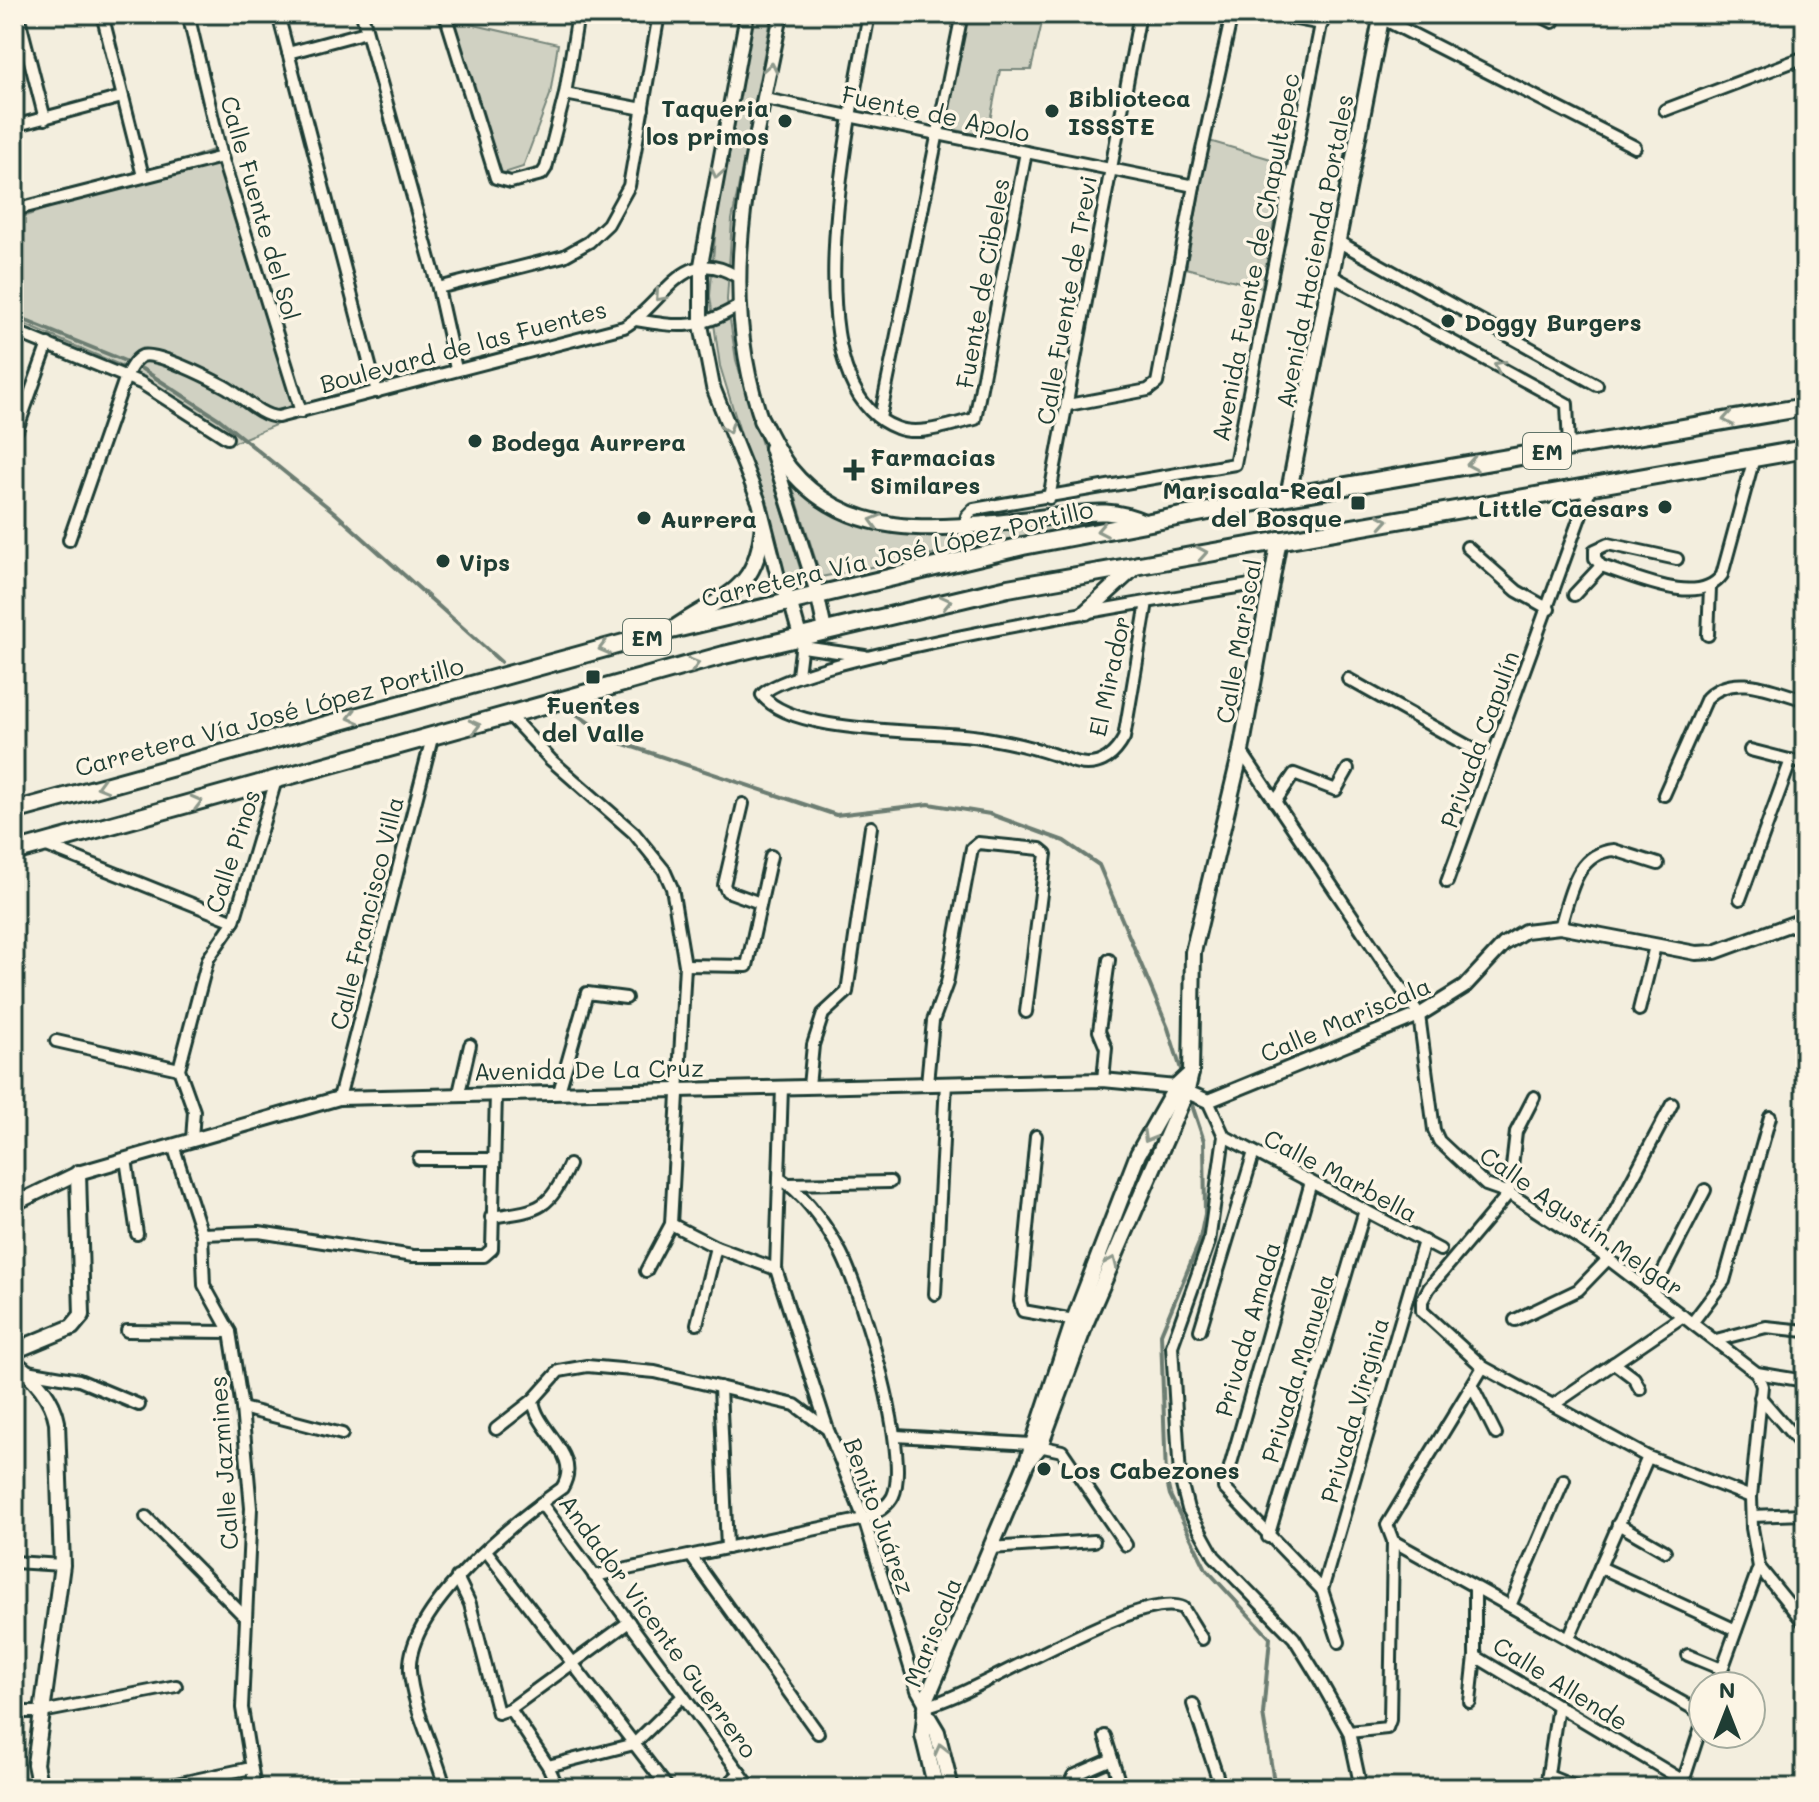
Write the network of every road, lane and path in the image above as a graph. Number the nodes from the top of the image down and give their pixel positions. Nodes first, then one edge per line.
1 (18, 14) edge
2 (102, 14) edge
3 (188, 14) edge
4 (278, 14) edge
5 (362, 14) edge
6 (445, 14) edge
7 (578, 14) edge
8 (659, 14) edge
9 (747, 14) edge
10 (781, 14) edge
11 (869, 14) edge
12 (962, 14) edge
13 (1140, 14) edge
14 (1232, 14) edge
15 (1269, 14) edge
16 (1537, 14) edge
17 (1382, 16) edge
18 (1322, 19) edge
19 (1553, 22) dead end
20 (366, 32) junction
21 (288, 53) junction
22 (1805, 57) edge
23 (565, 94) junction
24 (122, 97) junction
25 (765, 99) junction
26 (643, 109) junction
27 (1665, 110) dead end
28 (852, 116) junction
29 (45, 119) junction
30 (14, 126) edge
31 (938, 136) junction
32 (1635, 147) dead end
33 (1026, 152) junction
34 (222, 157) junction
35 (1110, 171) junction
36 (143, 176) junction
37 (1194, 186) junction
38 (14, 210) edge
39 (1339, 242) junction
40 (701, 265) junction
41 (736, 276) junction
42 (1332, 276) junction
43 (438, 288) junction
44 (737, 307) junction
45 (636, 320) junction
46 (701, 325) junction
47 (14, 331) edge
48 (48, 344) junction
49 (456, 369) junction
50 (126, 376) junction
51 (1597, 385) dead end
52 (377, 392) junction
53 (1068, 405) junction
54 (1805, 407) edge
55 (301, 412) junction
56 (880, 418) junction
57 (761, 420) junction
58 (17, 430) dead end
59 (227, 438) dead end
60 (1569, 447) junction
61 (1805, 449) edge
62 (1754, 458) junction
63 (1592, 484) junction
64 (1288, 496) junction
65 (1049, 498) junction
66 (1144, 522) junction
67 (763, 524) junction
68 (965, 525) junction
69 (1279, 539) junction
70 (69, 540) dead end
71 (1467, 547) dead end
72 (1677, 559) dead end
73 (1138, 564) junction
74 (1601, 566) junction
75 (1256, 584) dead end
76 (1710, 588) junction
77 (817, 593) junction
78 (1574, 595) dead end
79 (790, 600) junction
80 (1147, 602) junction
81 (1549, 609) junction
82 (1086, 612) junction
83 (671, 630) junction
84 (825, 630) junction
85 (1708, 635) dead end
86 (802, 642) junction
87 (868, 657) junction
88 (798, 675) junction
89 (1348, 679) dead end
90 (1805, 700) edge
91 (511, 717) junction
92 (432, 738) junction
93 (1750, 750) dead end
94 (1241, 751) junction
95 (1491, 759) junction
96 (1791, 760) junction
97 (1805, 764) edge
98 (1348, 769) dead end
99 (276, 780) junction
100 (1664, 795) dead end
101 (1275, 802) junction
102 (743, 804) dead end
103 (14, 811) edge
104 (871, 827) dead end
105 (41, 844) junction
106 (14, 852) edge
107 (771, 856) dead end
108 (1658, 864) dead end
109 (1447, 882) dead end
110 (1740, 899) dead end
111 (760, 903) junction
112 (1805, 919) edge
113 (234, 921) junction
114 (1560, 927) junction
115 (1655, 946) junction
116 (1109, 960) dead end
117 (685, 965) junction
118 (626, 998) dead end
119 (1639, 1010) dead end
120 (1026, 1012) dead end
121 (1419, 1015) junction
122 (56, 1041) dead end
123 (470, 1045) dead end
124 (179, 1069) junction
125 (1103, 1080) junction
126 (927, 1083) junction
127 (946, 1083) junction
128 (809, 1086) junction
129 (782, 1087) junction
130 (680, 1089) junction
131 (1182, 1089) junction
132 (559, 1092) junction
133 (459, 1093) junction
134 (496, 1094) junction
135 (1534, 1097) dead end
136 (339, 1098) junction
137 (1208, 1101) junction
138 (1672, 1104) dead end
139 (1770, 1117) dead end
140 (1036, 1136) dead end
141 (1224, 1136) junction
142 (192, 1140) junction
143 (173, 1145) junction
144 (1254, 1152) junction
145 (126, 1159) junction
146 (419, 1159) dead end
147 (494, 1159) junction
148 (569, 1165) dead end
149 (78, 1173) junction
150 (783, 1181) junction
151 (890, 1182) dead end
152 (1311, 1182) junction
153 (1705, 1190) dead end
154 (1509, 1193) junction
155 (14, 1204) edge
156 (1365, 1210) junction
157 (491, 1217) junction
158 (671, 1224) junction
159 (137, 1234) dead end
160 (202, 1234) junction
161 (1424, 1241) junction
162 (716, 1247) junction
163 (1595, 1249) junction
164 (1440, 1250) dead end
165 (1608, 1259) junction
166 (776, 1269) junction
167 (646, 1271) dead end
168 (1652, 1293) junction
169 (935, 1294) dead end
170 (1688, 1319) junction
171 (1074, 1320) junction
172 (1515, 1320) dead end
173 (697, 1324) dead end
174 (1200, 1330) dead end
175 (127, 1331) dead end
176 (1805, 1331) edge
177 (230, 1332) junction
178 (1716, 1340) junction
179 (14, 1351) edge
180 (1614, 1363) junction
181 (20, 1367) edge
182 (1483, 1367) junction
183 (1757, 1373) junction
184 (1805, 1381) edge
185 (1472, 1386) junction
186 (720, 1387) junction
187 (1640, 1389) dead end
188 (1761, 1391) junction
189 (533, 1400) junction
190 (139, 1405) dead end
191 (1553, 1405) junction
192 (242, 1408) junction
193 (496, 1429) dead end
194 (828, 1430) junction
195 (342, 1434) dead end
196 (1496, 1434) dead end
197 (896, 1436) junction
198 (1035, 1445) junction
199 (1805, 1449) edge
200 (1648, 1457) junction
201 (1564, 1480) dead end
202 (1751, 1497) junction
203 (541, 1503) junction
204 (1805, 1514) edge
205 (1752, 1516) junction
206 (146, 1517) dead end
207 (864, 1519) junction
208 (1618, 1524) junction
209 (1268, 1537) junction
210 (1094, 1541) dead end
211 (1393, 1541) junction
212 (1126, 1545) dead end
213 (727, 1548) junction
214 (991, 1548) junction
215 (1665, 1551) dead end
216 (487, 1552) junction
217 (691, 1556) junction
218 (14, 1562) edge
219 (62, 1565) junction
220 (1600, 1567) junction
221 (1759, 1567) junction
222 (594, 1576) junction
223 (457, 1577) junction
224 (1475, 1587) junction
225 (1322, 1590) junction
226 (1510, 1606) junction
227 (243, 1615) junction
228 (629, 1622) junction
229 (1805, 1624) edge
230 (1736, 1630) junction
231 (1569, 1638) junction
232 (1202, 1639) dead end
233 (1339, 1642) dead end
234 (1688, 1655) dead end
235 (1475, 1656) junction
236 (573, 1664) junction
237 (1722, 1669) joint
238 (176, 1686) dead end
239 (683, 1696) junction
240 (1470, 1702) dead end
241 (1193, 1704) dead end
242 (1558, 1705) junction
243 (1687, 1705) edge
244 (510, 1709) junction
245 (926, 1709) junction
246 (14, 1712) edge
247 (42, 1712) junction
248 (1349, 1732) junction
249 (818, 1733) dead end
250 (1105, 1736) dead end
251 (634, 1744) junction
252 (1693, 1750) edge
253 (1112, 1759) junction
254 (548, 1766) junction
255 (251, 1768) junction
256 (740, 1773) junction
257 (1548, 1776) junction
258 (1682, 1784) edge
259 (1068, 1787) edge
260 (40, 1788) edge
261 (157, 1788) edge
262 (255, 1788) edge
263 (445, 1788) edge
264 (558, 1788) edge
265 (668, 1788) edge
266 (724, 1788) edge
267 (751, 1788) edge
268 (936, 1788) edge
269 (951, 1788) edge
270 (1121, 1788) edge
271 (1221, 1788) edge
272 (1361, 1788) edge
273 (1546, 1788) edge
274 (1578, 1788) edge

1 - 29 street
2 - 24 street
3 - 34 street, Calle Fuente del Sol
4 - 21 street
5 - 20 street
6 - 23 street
7 - 23 street
8 - 26 street
9 -> 40 street
25 -> 10 street
11 - 28 street
12 - 31 street
13 - 35 street, Calle Fuente de Trevi
14 - 37 street
15 - 18 street
16 - 19 street
17 - 32 street
17 - 39 main road, Avenida Hacienda Portales
18 - 65 street, Avenida Fuente de Chapultepec
20 - 21 street
20 - 43 street
21 - 52 street
22 - 27 street
23 - 26 street
24 - 29 street
24 - 36 street
25 - 28 street, Fuente de Apolo
25 - 41 street
26 - 43 street
28 - 31 street, Fuente de Apolo
28 - 56 street
29 - 30 street
31 - 33 street, Fuente de Apolo
31 - 56 street
33 - 35 street, Fuente de Apolo
33 - 56 street, Fuente de Cibeles
34 - 36 street
34 - 55 street, Calle Fuente del Sol
35 - 37 street, Fuente de Apolo
35 - 53 street, Calle Fuente de Trevi
36 - 38 street
37 - 53 street
39 - 42 main road, Avenida Hacienda Portales
39 - 51 street
40 - 41 street
40 -> 45 street, Boulevard de las Fuentes
40 - 46 street
41 - 44 street
60 -> 42 street
42 - 64 main road, Avenida Hacienda Portales
43 - 49 street
44 - 46 street, Boulevard de las Fuentes
44 - 57 street
45 - 46 street, Boulevard de las Fuentes
45 - 49 street, Boulevard de las Fuentes
46 -> 67 street
47 - 48 street
48 - 50 street
48 - 58 street
49 - 52 street, Boulevard de las Fuentes
50 - 55 street, Boulevard de las Fuentes
50 - 59 street
50 - 70 street
52 - 55 street, Boulevard de las Fuentes
53 - 65 street, Calle Fuente de Trevi
54 -> 60 main road, Carretera Vía José López Portillo / EM
68 -> 57 main road
57 - 77 street
60 -> 64 main road, Carretera Vía José López Portillo / EM
61 - 62 main road, EM
62 - 63 main road, EM
62 - 76 street
69 -> 63 main road, EM
63 - 81 street, Privada Capulín
64 - 66 main road, Carretera Vía José López Portillo / EM
65 - 68 street, Avenida Fuente de Chapultepec
66 - 68 main road
66 -> 77 main road, Carretera Vía José López Portillo / EM
67 - 79 street
67 - 83 main road
73 -> 69 main road, EM
69 - 94 main road, Calle Mariscal
71 - 81 street
72 - 74 street
73 - 82 main road
84 -> 73 main road, EM
74 - 76 street
74 - 78 street
75 - 80 street
76 - 85 street
77 - 79 main road, Carretera Vía José López Portillo / EM
77 - 84 street
79 - 83 main road, Carretera Vía José López Portillo / EM
79 - 86 street
80 - 82 street, El Mirador
80 - 88 street, El Mirador
81 - 95 street, Privada Capulín
82 - 87 street, El Mirador
83 -> 103 main road, Carretera Vía José López Portillo / EM
84 - 86 main road, EM
86 - 87 street
86 - 88 street
91 -> 86 main road, EM
87 - 88 street, El Mirador
89 - 95 street
90 - 100 street
92 -> 91 main road, EM
91 - 117 street
92 - 99 main road, EM
92 - 136 street, Calle Francisco Villa
93 - 96 street
94 - 101 street, Calle Agustín Melgar
94 - 131 main road
95 - 109 street, Privada Capulín
96 - 97 street
96 - 110 street
98 - 101 street
105 -> 99 main road, EM
99 - 113 street, Calle Pinos
101 - 121 street, Calle Agustín Melgar
102 - 111 street
104 - 128 street
105 - 106 main road, EM
105 - 113 street
107 - 111 street
108 - 114 street
111 - 117 street
112 - 115 street, Calle Mariscala
113 - 124 street, Calle Pinos
114 - 115 street, Calle Mariscala
114 - 121 street, Calle Mariscala
115 - 119 street
116 - 125 street
117 - 130 street
118 - 132 street
120 - 126 street
121 - 137 street, Calle Mariscala
121 - 154 street, Calle Agustín Melgar
122 - 124 street
123 - 133 street
124 - 142 street
125 - 127 street, Avenida De La Cruz
125 - 131 street, Avenida De La Cruz
126 - 127 street, Avenida De La Cruz
126 - 128 street, Avenida De La Cruz
127 - 169 street
128 - 129 street, Avenida De La Cruz
129 - 130 street, Avenida De La Cruz
129 - 150 street, Benito Juárez
130 - 132 street, Avenida De La Cruz
130 - 158 street
131 - 137 street
131 -> 171 main road
198 -> 131 main road
132 - 134 street, Avenida De La Cruz
133 - 134 street, Avenida De La Cruz
133 - 136 street, Avenida De La Cruz
134 - 147 street
135 - 154 street
136 - 142 street, Avenida De La Cruz
137 - 141 street
138 - 163 street
139 - 170 street
140 - 171 street
141 - 144 street, Calle Marbella
141 - 248 street
142 - 143 street, Avenida De La Cruz
143 - 145 street, Avenida De La Cruz
143 - 160 street, Calle Jazmines
144 - 152 street, Calle Marbella
144 - 174 street
145 - 149 street, Avenida De La Cruz
145 - 159 street
146 - 147 street
147 - 157 street
148 - 157 street
149 - 155 street, Avenida De La Cruz
149 - 179 main road
150 - 151 street
150 - 166 street, Benito Juárez
150 - 197 street
152 - 156 street, Calle Marbella
152 - 209 street, Privada Amada
153 - 168 street
154 - 163 street, Calle Agustín Melgar
154 - 182 street
156 - 161 street, Calle Marbella
156 - 209 street, Privada Manuela
157 - 160 street
158 - 162 street
158 - 167 street
160 - 177 street, Calle Jazmines
161 - 164 street, Calle Marbella
161 - 225 street, Privada Virginia
162 - 166 street
162 - 173 street
163 - 165 street, Calle Agustín Melgar
165 - 168 street, Calle Agustín Melgar
165 - 172 street
166 - 194 street, Benito Juárez
168 - 170 street, Calle Agustín Melgar
170 - 178 street, Calle Agustín Melgar
170 - 180 street
171 - 198 main road
175 - 177 street
176 - 178 street
177 - 192 street, Calle Jazmines
178 - 183 street, Calle Agustín Melgar
180 - 187 street
180 - 191 street
181 - 190 street
181 - 219 main road
182 - 185 street
182 - 191 street
183 - 184 street, Calle Agustín Melgar
183 - 188 street
185 - 196 street
185 - 211 street
186 - 189 street
186 - 194 street
186 - 213 street
188 - 199 street
188 - 202 street
189 - 193 street
189 - 203 street, Andador Vicente Guerrero
191 - 200 street
192 - 195 street
192 - 227 street, Calle Jazmines
194 - 207 street, Benito Juárez
197 - 198 street
197 - 207 street
198 - 212 street
198 - 214 main road
200 - 202 street
200 - 208 street
201 - 226 street
202 - 205 street
203 - 216 street
203 - 222 street, Andador Vicente Guerrero
204 - 205 street
205 - 221 street
206 - 227 street
207 - 213 street
207 - 245 street, Benito Juárez
208 - 215 street
208 - 220 street
209 - 225 street
210 - 214 street
211 - 224 street
211 - 248 street
213 - 217 street
214 - 245 main road, Mariscala
216 - 223 street
216 - 236 street
217 - 222 street
217 - 249 street
218 - 219 street
219 - 247 main road
220 - 230 street
220 - 231 street
221 - 229 street
221 - 230 street
222 - 228 street, Andador Vicente Guerrero
223 - 244 street
223 - 263 street
224 - 226 street
224 - 235 street, Calle Allende
225 - 233 street
226 - 231 street
227 - 255 street, Calle Jazmines
228 - 236 street
228 - 239 street, Andador Vicente Guerrero
230 - 237 street
231 - 243 street
232 - 245 street
234 - 237 street
235 - 240 street
235 - 242 street, Calle Allende
236 - 244 street
236 - 251 street
238 - 247 street
239 - 251 street
239 - 256 street, Andador Vicente Guerrero
241 - 271 street
242 - 257 street
242 - 258 street, Calle Allende
244 - 254 street
245 - 268 main road, Mariscala
269 -> 245 main road
246 - 247 street
247 - 260 main road
248 - 272 street
250 - 253 street
251 - 254 street
251 - 265 street
252 - 258 street
253 - 259 street
253 - 270 street
254 - 264 street
255 - 261 street
255 - 262 street, Calle Jazmines
256 - 266 street
256 - 267 street, Andador Vicente Guerrero
257 - 273 street
257 - 274 street

